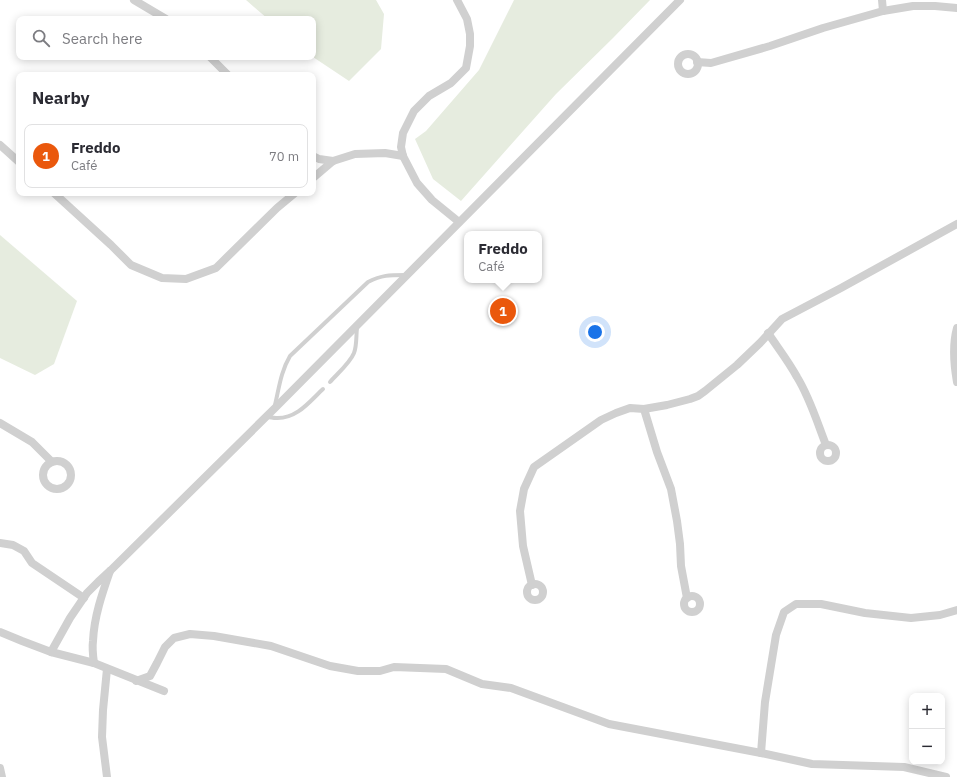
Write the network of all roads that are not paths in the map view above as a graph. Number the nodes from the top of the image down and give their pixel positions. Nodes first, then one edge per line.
1 (134, 0) edge
2 (457, 0) edge
3 (680, 0) edge
4 (882, 0) edge
5 (957, 8) edge
6 (883, 11) junction
7 (161, 16) edge
8 (213, 60) edge
9 (697, 62) dead end
10 (225, 72) edge
11 (0, 145) edge
12 (403, 156) junction
13 (316, 158) edge
14 (16, 159) edge
15 (333, 161) junction
16 (316, 175) edge
17 (57, 196) edge
18 (291, 196) edge
19 (459, 222) junction
20 (957, 224) edge
21 (407, 276) junction
22 (357, 326) junction
23 (957, 328) edge
24 (768, 334) junction
25 (330, 382) dead end
26 (957, 382) edge
27 (323, 389) dead end
28 (275, 408) junction
29 (644, 409) junction
30 (267, 416) junction
31 (0, 424) edge
32 (826, 445) dead end
33 (52, 462) dead end
34 (0, 543) edge
35 (111, 570) junction
36 (532, 585) dead end
37 (84, 598) junction
38 (687, 598) dead end
39 (957, 610) edge
40 (0, 632) edge
41 (51, 652) junction
42 (94, 663) junction
43 (107, 669) junction
44 (136, 680) junction
45 (164, 691) dead end
46 (761, 754) junction
47 (0, 768) edge
48 (2, 777) edge
49 (107, 777) edge
50 (946, 777) edge

1 - 7 street
2 - 12 street
3 - 19 street
4 - 6 street
5 - 6 street
6 - 9 street
8 - 10 street
11 - 14 street
12 - 15 street
12 - 19 street
13 - 15 street
15 - 16 street
17 - 18 street
19 - 21 street
20 - 24 street
21 - 22 street
21 - 28 lane
22 - 25 lane
22 - 28 street
23 - 26 street
24 - 29 street
24 - 32 street
27 - 30 lane
28 - 30 street
29 - 36 street
29 - 38 street
30 - 35 street
31 - 33 street
34 - 37 street
35 - 37 street
35 - 42 street
37 - 41 street
39 - 46 street
40 - 41 street
41 - 42 street
42 - 43 street
43 - 44 street
43 - 49 street
44 - 45 street
44 - 46 street
46 - 50 street
47 - 48 street

